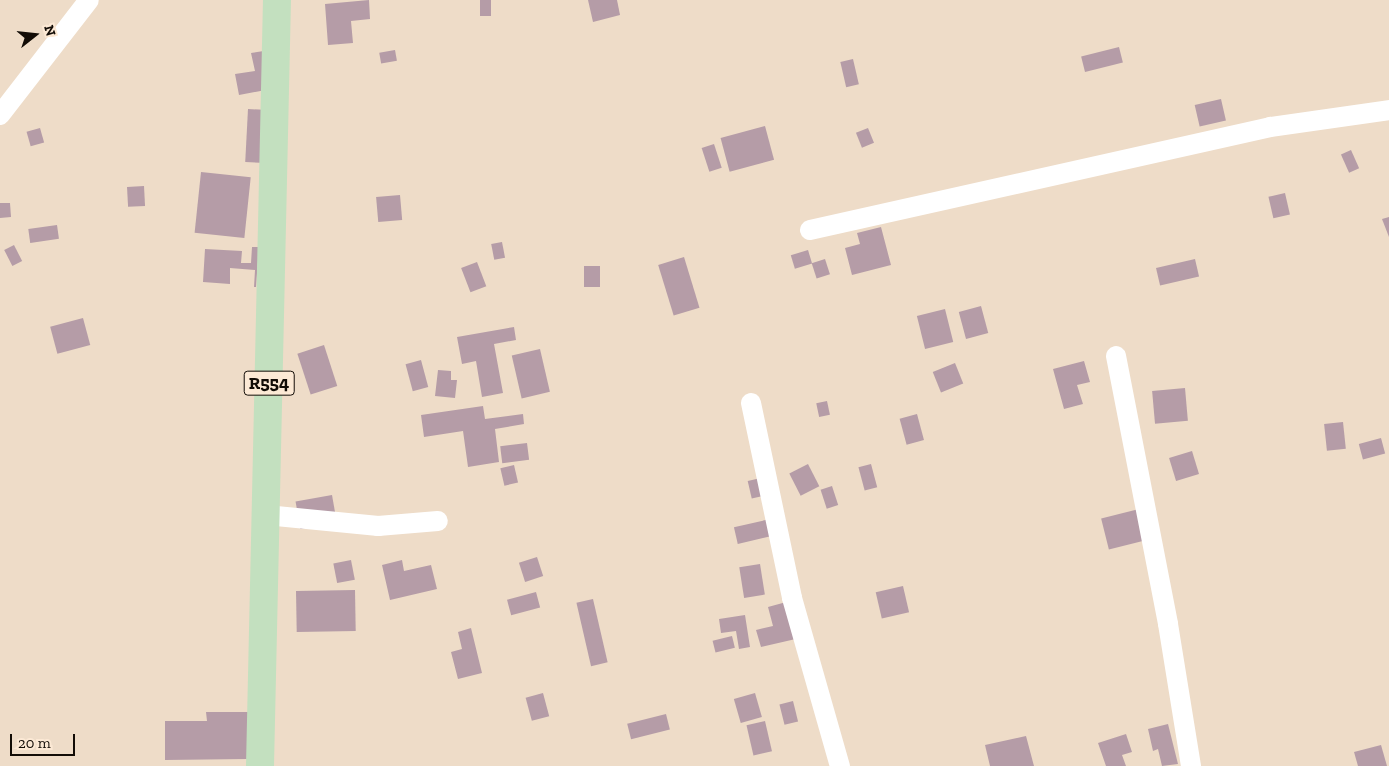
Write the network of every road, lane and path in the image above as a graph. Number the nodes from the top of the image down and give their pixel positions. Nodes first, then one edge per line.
1 (89, 0) edge
2 (277, 0) edge
3 (1389, 110) edge
4 (0, 115) edge
5 (810, 230) dead end
6 (1116, 356) dead end
7 (751, 403) dead end
8 (266, 515) junction
9 (438, 521) dead end
10 (260, 766) edge
11 (840, 766) edge
12 (1191, 766) edge

1 - 4 street
2 - 8 main road, R554
3 - 5 street
6 - 12 street
7 - 11 street
8 - 9 street
8 - 10 main road, R554

